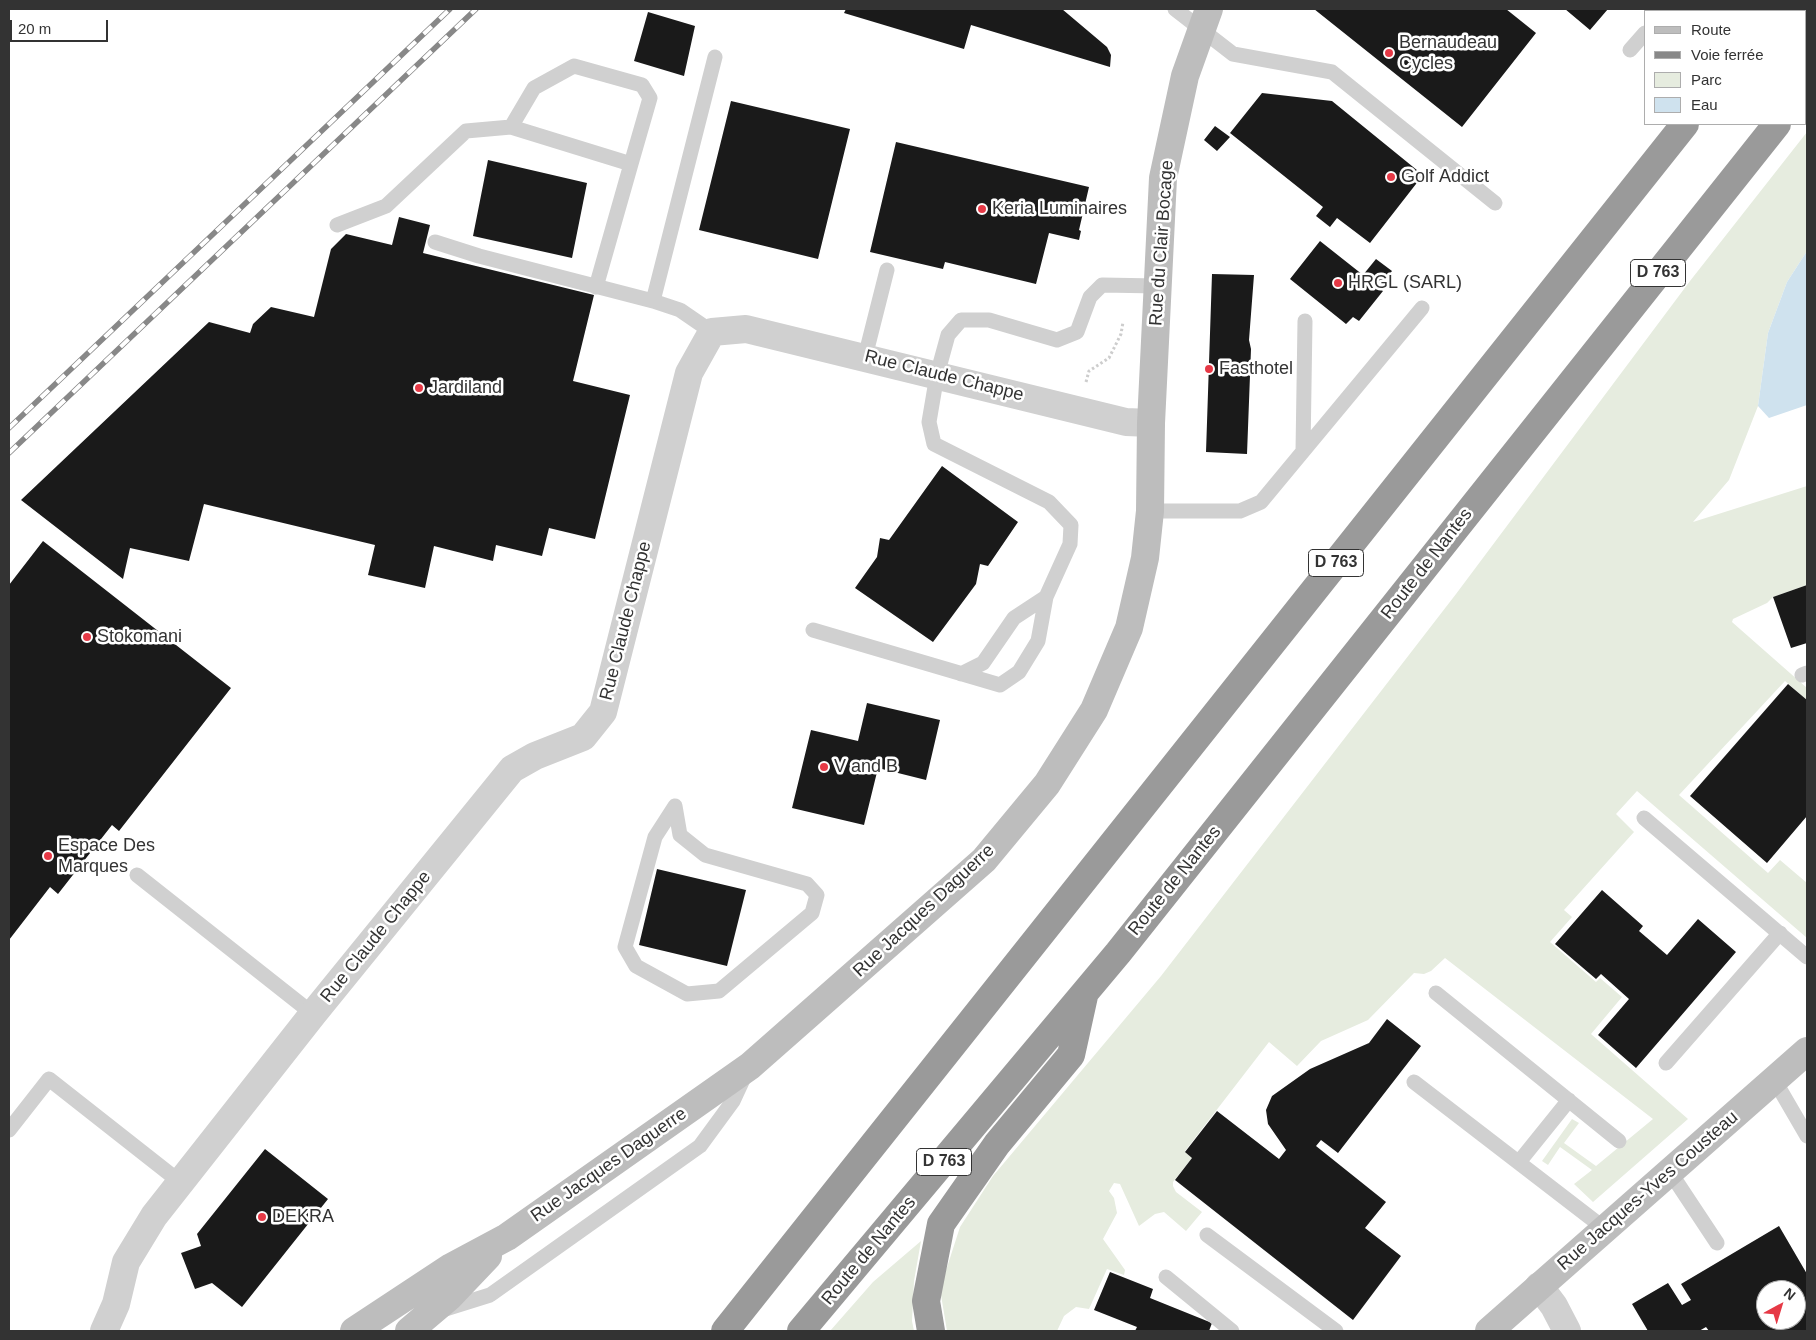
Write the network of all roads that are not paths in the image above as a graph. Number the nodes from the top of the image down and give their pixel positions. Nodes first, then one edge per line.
1 (1175, 9) edge
2 (1205, 19) edge
3 (1644, 34) edge
4 (1630, 50) dead end
5 (715, 56) dead end
6 (1684, 125) edge
7 (1776, 125) edge
8 (511, 127) junction
9 (631, 164) junction
10 (1495, 203) dead end
11 (337, 225) dead end
12 (435, 242) dead end
13 (887, 270) dead end
14 (1158, 286) junction
15 (596, 287) junction
16 (653, 301) junction
17 (1422, 308) dead end
18 (1305, 321) dead end
19 (712, 332) junction
20 (865, 357) junction
21 (937, 375) junction
22 (1151, 423) junction
23 (1304, 451) junction
24 (1150, 511) junction
25 (1046, 597) junction
26 (814, 630) dead end
27 (961, 674) junction
28 (675, 806) joint
29 (1644, 818) dead end
30 (137, 875) dead end
31 (1780, 933) junction
32 (1807, 957) edge
33 (1085, 992) junction
34 (1436, 993) dead end
35 (313, 1014) junction
36 (1807, 1051) edge
37 (1666, 1064) dead end
38 (750, 1066) junction
39 (1775, 1081) junction
40 (1414, 1082) dead end
41 (1569, 1100) junction
42 (9, 1130) edge
43 (1807, 1136) edge
44 (1619, 1141) dead end
45 (1519, 1162) junction
46 (1670, 1172) junction
47 (180, 1182) junction
48 (1605, 1229) junction
49 (1208, 1235) dead end
50 (507, 1237) junction
51 (1717, 1243) dead end
52 (1166, 1277) dead end
53 (1539, 1286) junction
54 (116, 1304) junction
55 (432, 1322) edge
56 (104, 1331) edge
57 (121, 1331) edge
58 (354, 1331) edge
59 (409, 1331) edge
60 (724, 1331) edge
61 (801, 1331) edge
62 (931, 1331) edge
63 (1232, 1331) edge
64 (1336, 1331) edge
65 (1489, 1331) edge
66 (1568, 1331) edge

1 - 2 lane
2 - 10 lane
2 - 14 street, Rue du Clair Bocage
3 - 4 lane
5 - 16 lane
6 - 60 highway, D 763
7 - 33 highway, Route de Nantes / D 763
8 - 9 lane
8 - 9 lane
8 - 11 lane
9 - 15 lane
12 - 15 lane
13 - 20 lane
14 - 21 lane
14 - 22 street, Rue du Clair Bocage
15 - 16 lane
16 - 19 lane
17 - 23 lane
18 - 23 lane
19 - 20 street, Rue Claude Chappe
19 - 35 street, Rue Claude Chappe
20 - 21 street, Rue Claude Chappe
21 - 22 street, Rue Claude Chappe
21 - 25 lane
22 - 24 street, Rue Jacques Daguerre
23 - 24 lane
24 - 38 street, Rue Jacques Daguerre
25 - 27 lane
25 - 27 lane
26 - 27 lane
28 - 28 lane
29 - 31 lane
30 - 35 lane
31 - 32 lane
31 - 37 lane
33 - 61 highway, Route de Nantes / D 763
33 - 62 highway
34 - 41 lane
35 - 47 street, Rue Claude Chappe
36 - 39 street, Rue Jacques-Yves Cousteau
38 - 50 street, Rue Jacques Daguerre
38 - 55 lane
39 - 43 lane
39 - 46 street, Rue Jacques-Yves Cousteau
40 - 45 lane
41 - 44 lane
41 - 45 lane
42 - 47 lane
45 - 48 lane
46 - 48 street, Rue Jacques-Yves Cousteau
46 - 51 lane
47 - 54 street, Rue Claude Chappe
48 - 53 street, Rue Jacques-Yves Cousteau
49 - 64 lane
50 - 55 street, Rue Jacques Daguerre
50 - 58 street, Rue Jacques Daguerre
52 - 63 lane
53 - 65 street, Rue Jacques-Yves Cousteau
53 - 66 street
54 - 56 street
54 - 57 street
55 - 59 street, Rue Jacques Daguerre

